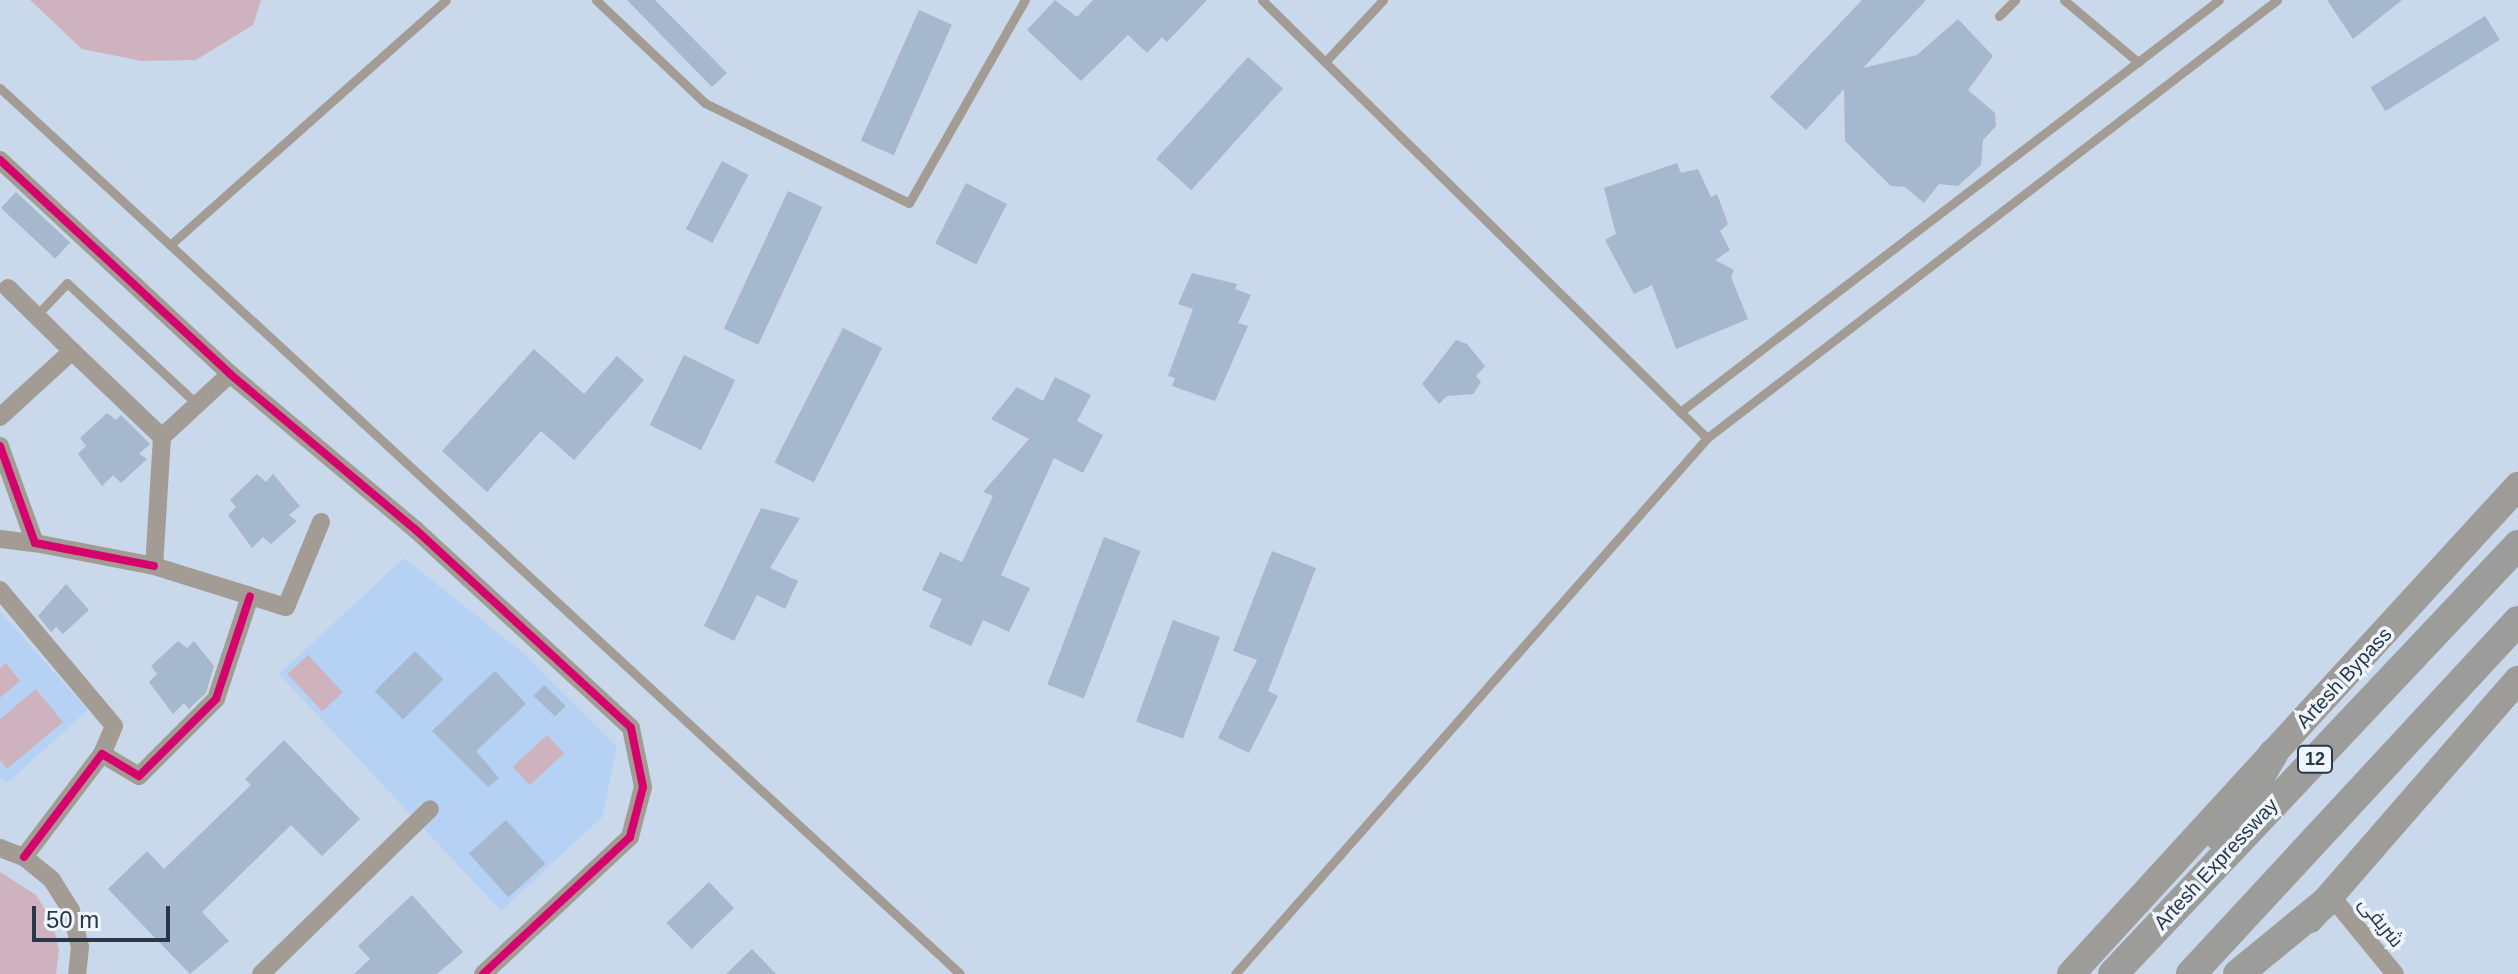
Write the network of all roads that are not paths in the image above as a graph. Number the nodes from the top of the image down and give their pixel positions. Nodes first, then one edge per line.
1 (446, 0) edge
2 (596, 0) edge
3 (1025, 0) edge
4 (1262, 0) edge
5 (1383, 0) edge
6 (2015, 0) edge
7 (2064, 0) edge
8 (2219, 0) edge
9 (2277, 0) edge
10 (1999, 16) dead end
11 (1325, 62) junction
12 (2138, 62) junction
13 (0, 88) edge
14 (0, 160) edge
15 (170, 245) junction
16 (3, 288) edge
17 (36, 316) junction
18 (72, 351) junction
19 (230, 374) junction
20 (198, 405) junction
21 (1680, 412) junction
22 (0, 417) edge
23 (162, 437) junction
24 (1707, 438) junction
25 (0, 446) edge
26 (2518, 486) edge
27 (2518, 505) edge
28 (321, 522) dead end
29 (0, 539) edge
30 (35, 543) junction
31 (2518, 545) edge
32 (154, 566) junction
33 (2434, 581) junction
34 (0, 590) edge
35 (250, 596) junction
36 (2518, 621) edge
37 (2518, 680) edge
38 (102, 754) junction
39 (2273, 754) junction
40 (430, 809) dead end
41 (0, 848) edge
42 (24, 857) junction
43 (2329, 900) junction
44 (2249, 970) edge
45 (77, 974) edge
46 (261, 974) edge
47 (483, 974) edge
48 (960, 974) edge
49 (1235, 974) edge
50 (2071, 974) edge
51 (2088, 974) edge
52 (2113, 974) edge
53 (2191, 974) edge
54 (2395, 974) edge

1 - 15 lane
2 - 3 lane
4 - 11 lane
5 - 11 lane
6 - 10 lane
7 - 12 lane
8 - 12 lane
9 - 24 lane
11 - 21 lane
12 - 21 lane
13 - 15 lane
14 - 19 street
15 - 48 lane
16 - 17 street
17 - 18 street
17 - 20 lane
18 - 22 street
18 - 23 street
19 - 20 street
19 - 47 street
20 - 23 street
21 - 24 lane
23 - 32 street
24 - 49 lane
25 - 30 street
26 - 33 main road, Artesh Bypass
27 - 33 main road
28 - 35 street
29 - 30 street
30 - 32 street
31 - 52 highway, Artesh Expressway / 12
32 - 35 street
33 - 39 main road, Artesh Bypass
34 - 38 street
35 - 38 street
36 - 53 highway
37 - 43 main road
38 - 42 street
39 - 50 main road, Artesh Bypass
39 - 51 highway
40 - 46 street
41 - 42 street
42 - 45 street
43 - 44 highway
43 - 54 street, شریفی

